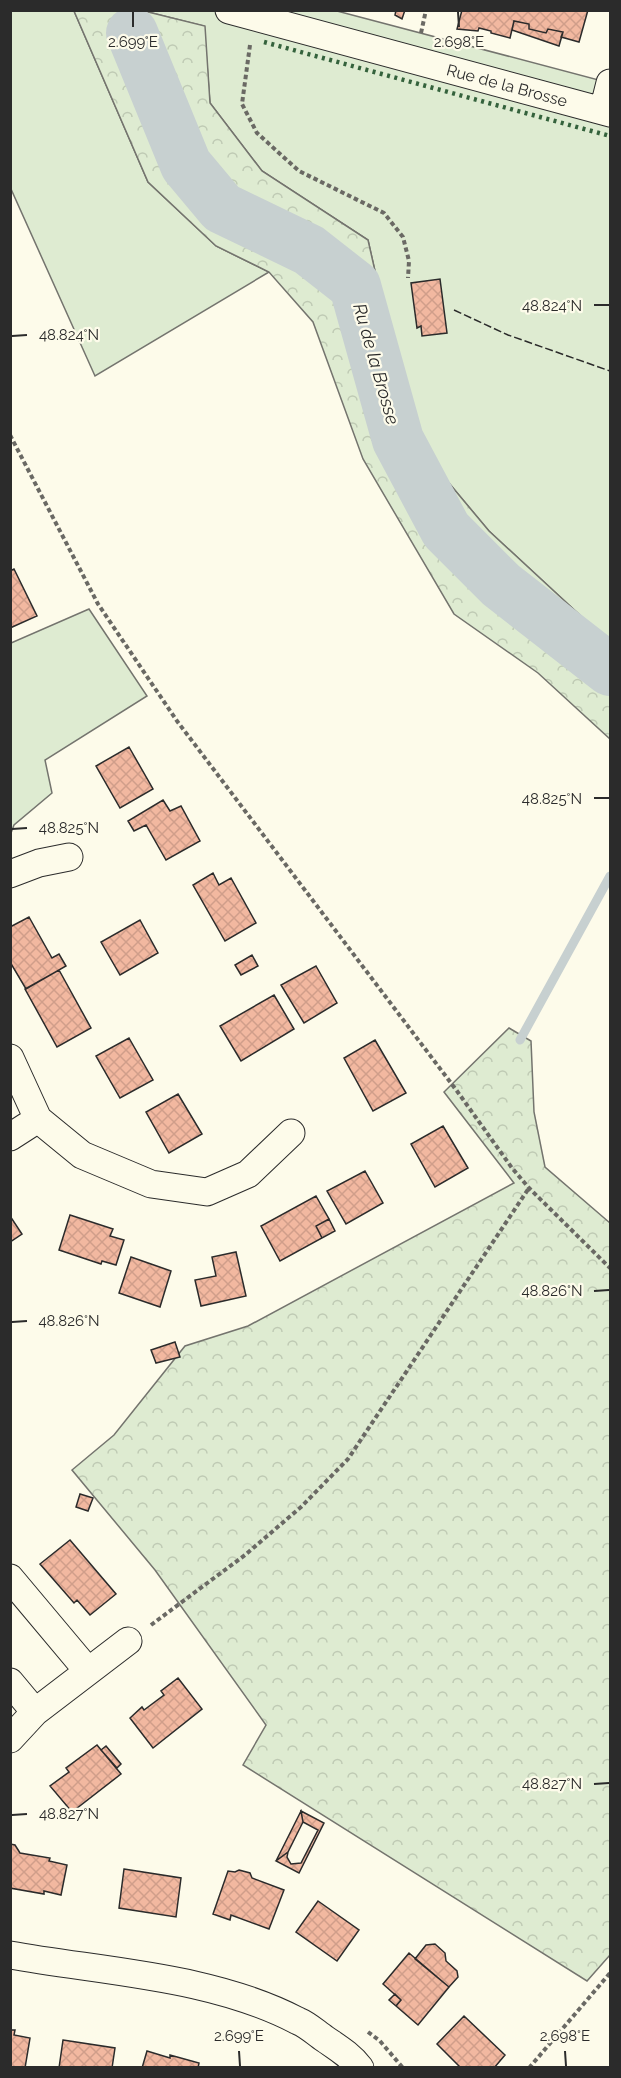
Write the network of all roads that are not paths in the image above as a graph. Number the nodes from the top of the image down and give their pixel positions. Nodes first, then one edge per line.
1 (241, 14) edge
2 (610, 83) edge
3 (607, 112) edge
4 (69, 857) dead end
5 (10, 874) edge
6 (10, 1058) edge
7 (38, 1119) junction
8 (291, 1133) dead end
9 (10, 1137) edge
10 (10, 1578) edge
11 (128, 1641) road end
12 (88, 1671) junction
13 (10, 1682) edge
14 (35, 1712) junction
15 (10, 1739) edge
16 (10, 1955) edge
17 (360, 2067) edge

1 - 3 street, Rue de la Brosse
2 - 3 street
4 - 5 street
6 - 7 street
7 - 8 street
7 - 9 street
10 - 12 street
11 - 12 street
12 - 14 street
13 - 14 street
14 - 15 street
16 - 17 street

